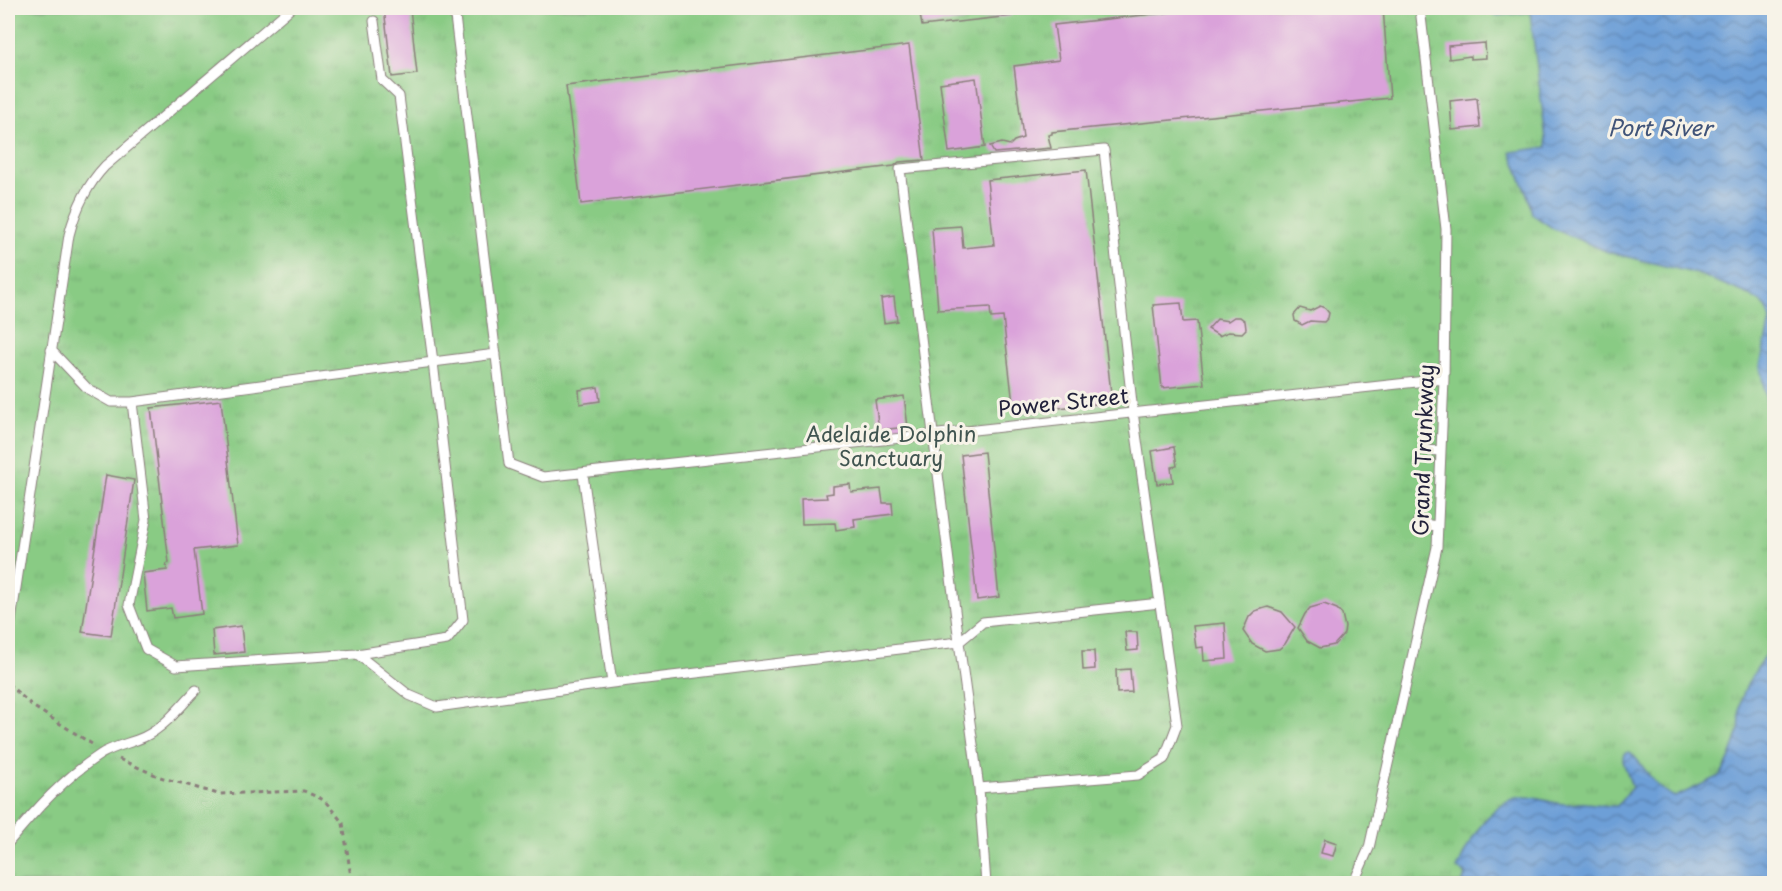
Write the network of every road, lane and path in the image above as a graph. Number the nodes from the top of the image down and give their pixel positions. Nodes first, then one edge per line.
1 (291, 8) edge
2 (454, 8) edge
3 (1420, 8) edge
4 (374, 21) dead end
5 (51, 350) junction
6 (496, 354) junction
7 (433, 362) junction
8 (1444, 379) junction
9 (132, 402) junction
10 (1132, 412) junction
11 (934, 434) junction
12 (1424, 450) dead end
13 (1440, 451) junction
14 (583, 474) junction
15 (1417, 523) dead end
16 (1437, 526) junction
17 (1160, 603) junction
18 (8, 642) edge
19 (959, 642) junction
20 (357, 654) junction
21 (612, 683) junction
22 (8, 684) edge
23 (196, 690) dead end
24 (104, 752) junction
25 (979, 788) junction
26 (8, 843) edge
27 (352, 884) edge
28 (986, 884) edge
29 (1353, 884) edge

1 - 5 lane
2 - 6 lane
3 - 8 lane, Grand Trunkway
4 - 7 lane
5 - 9 lane
5 - 18 lane
6 - 7 lane
6 - 14 lane, Power Street
7 - 9 lane
7 - 20 lane
8 - 10 lane, Power Street
8 - 13 lane, Grand Trunkway
9 - 20 lane
10 - 11 lane, Power Street
10 - 11 lane
10 - 17 lane
11 - 14 lane, Power Street
11 - 19 lane
12 - 13 lane
13 - 16 lane, Grand Trunkway
14 - 21 lane
15 - 16 lane
16 - 29 lane, Grand Trunkway
17 - 19 lane
17 - 25 lane
19 - 21 lane
19 - 25 lane
20 - 21 lane
22 - 24 path
23 - 24 lane
24 - 26 lane
24 - 27 path
25 - 28 lane

